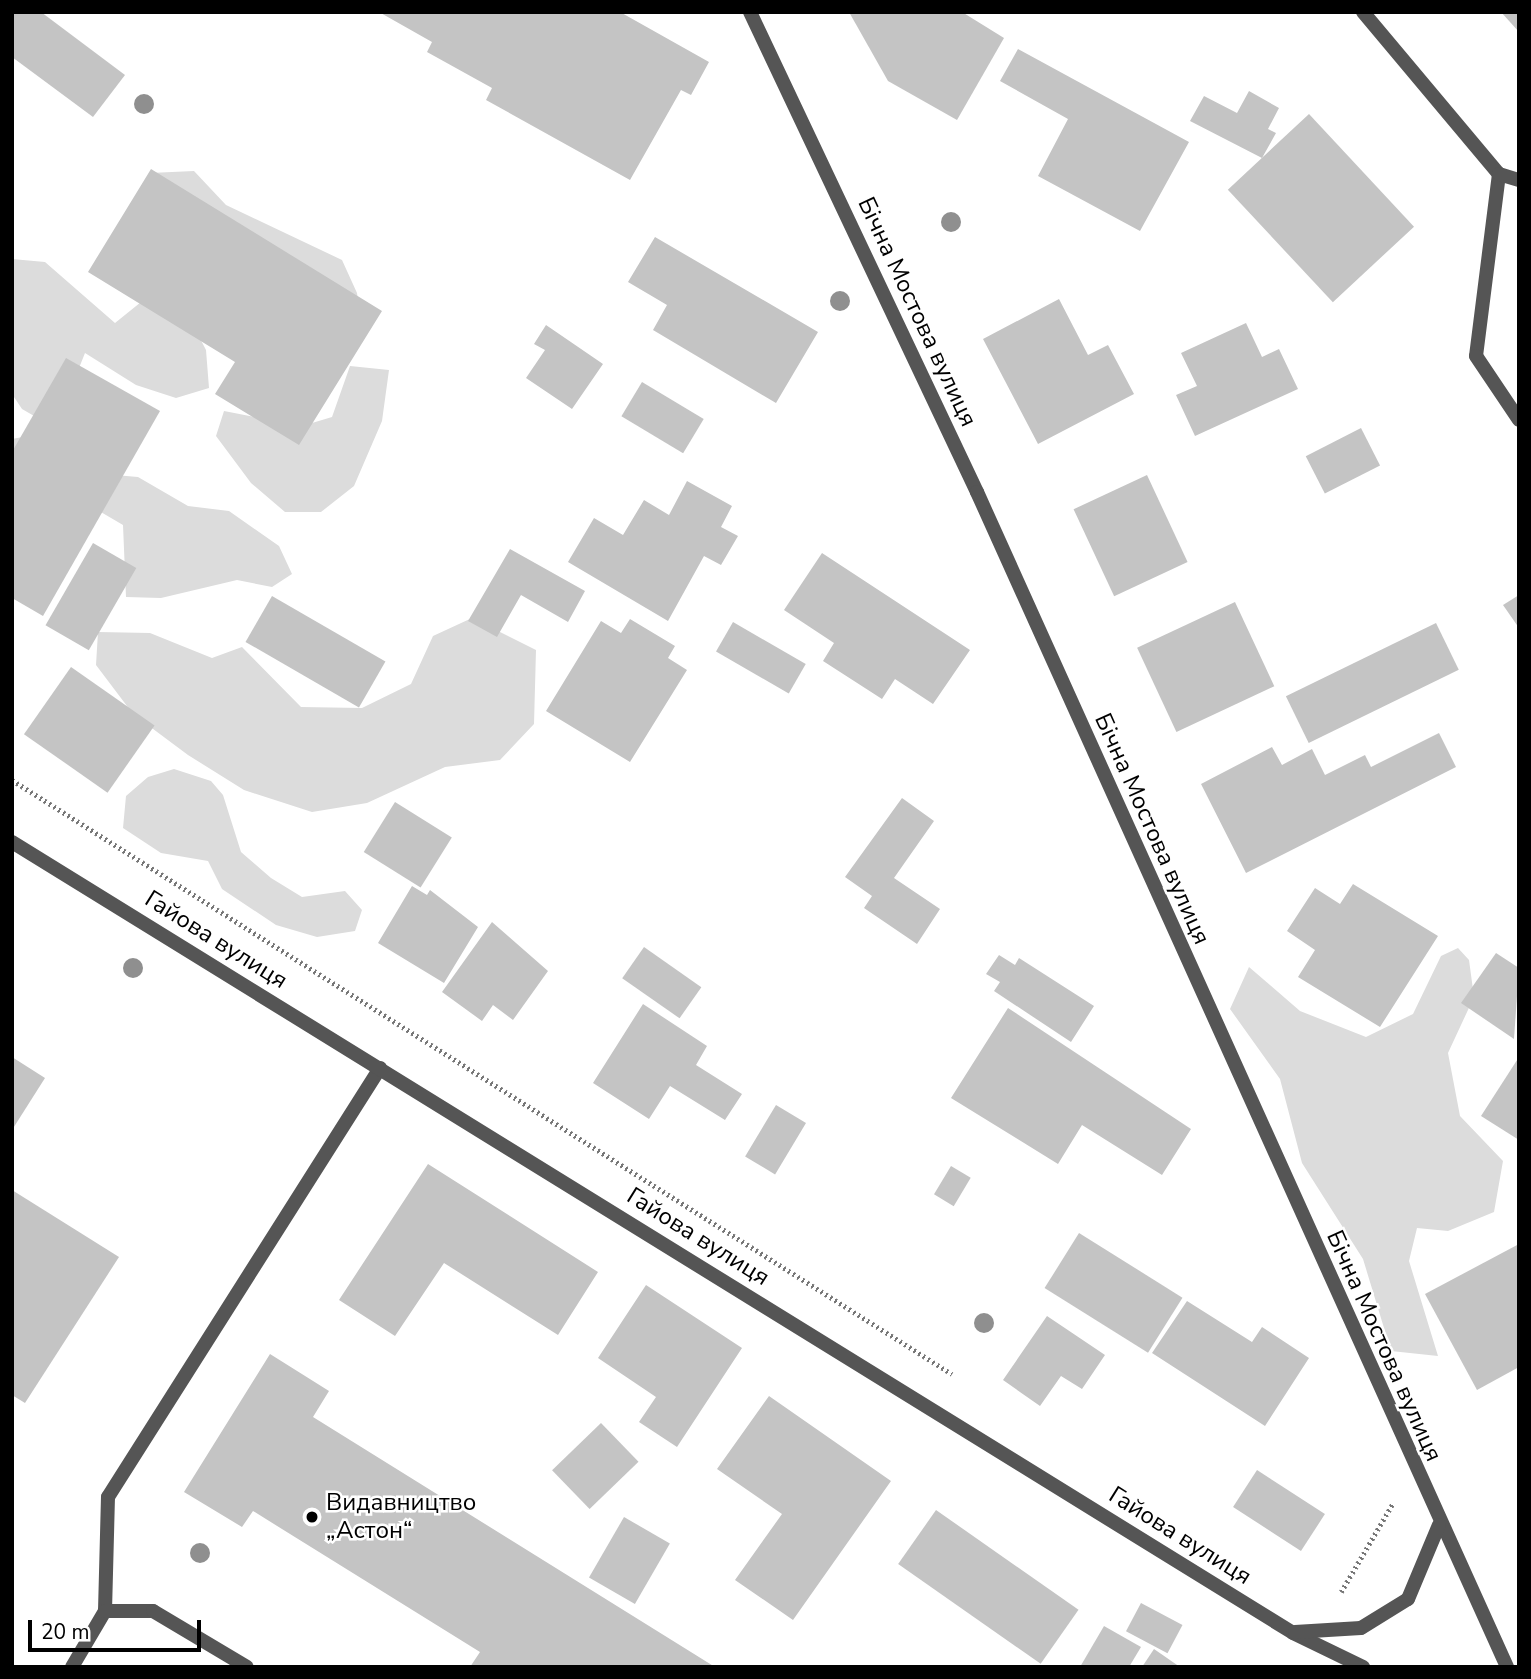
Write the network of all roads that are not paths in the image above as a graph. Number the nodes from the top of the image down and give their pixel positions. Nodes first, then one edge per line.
1 (750, 12) edge
2 (1363, 12) edge
3 (1499, 174) junction
4 (1519, 180) edge
5 (1519, 420) edge
6 (12, 842) edge
7 (380, 1068) junction
8 (1439, 1525) junction
9 (105, 1611) junction
10 (1293, 1633) junction
11 (72, 1667) edge
12 (247, 1667) edge
13 (1363, 1667) edge
14 (1507, 1667) edge

1 - 8 street, Бічна Мостова вулиця
2 - 3 street
3 - 4 street
3 - 5 street
6 - 7 street, Гайова вулиця
7 - 9 street
7 - 10 street, Гайова вулиця
8 - 10 street
8 - 14 street, Бічна Мостова вулиця
9 - 11 street
9 - 12 street
10 - 13 street, Гайова вулиця

